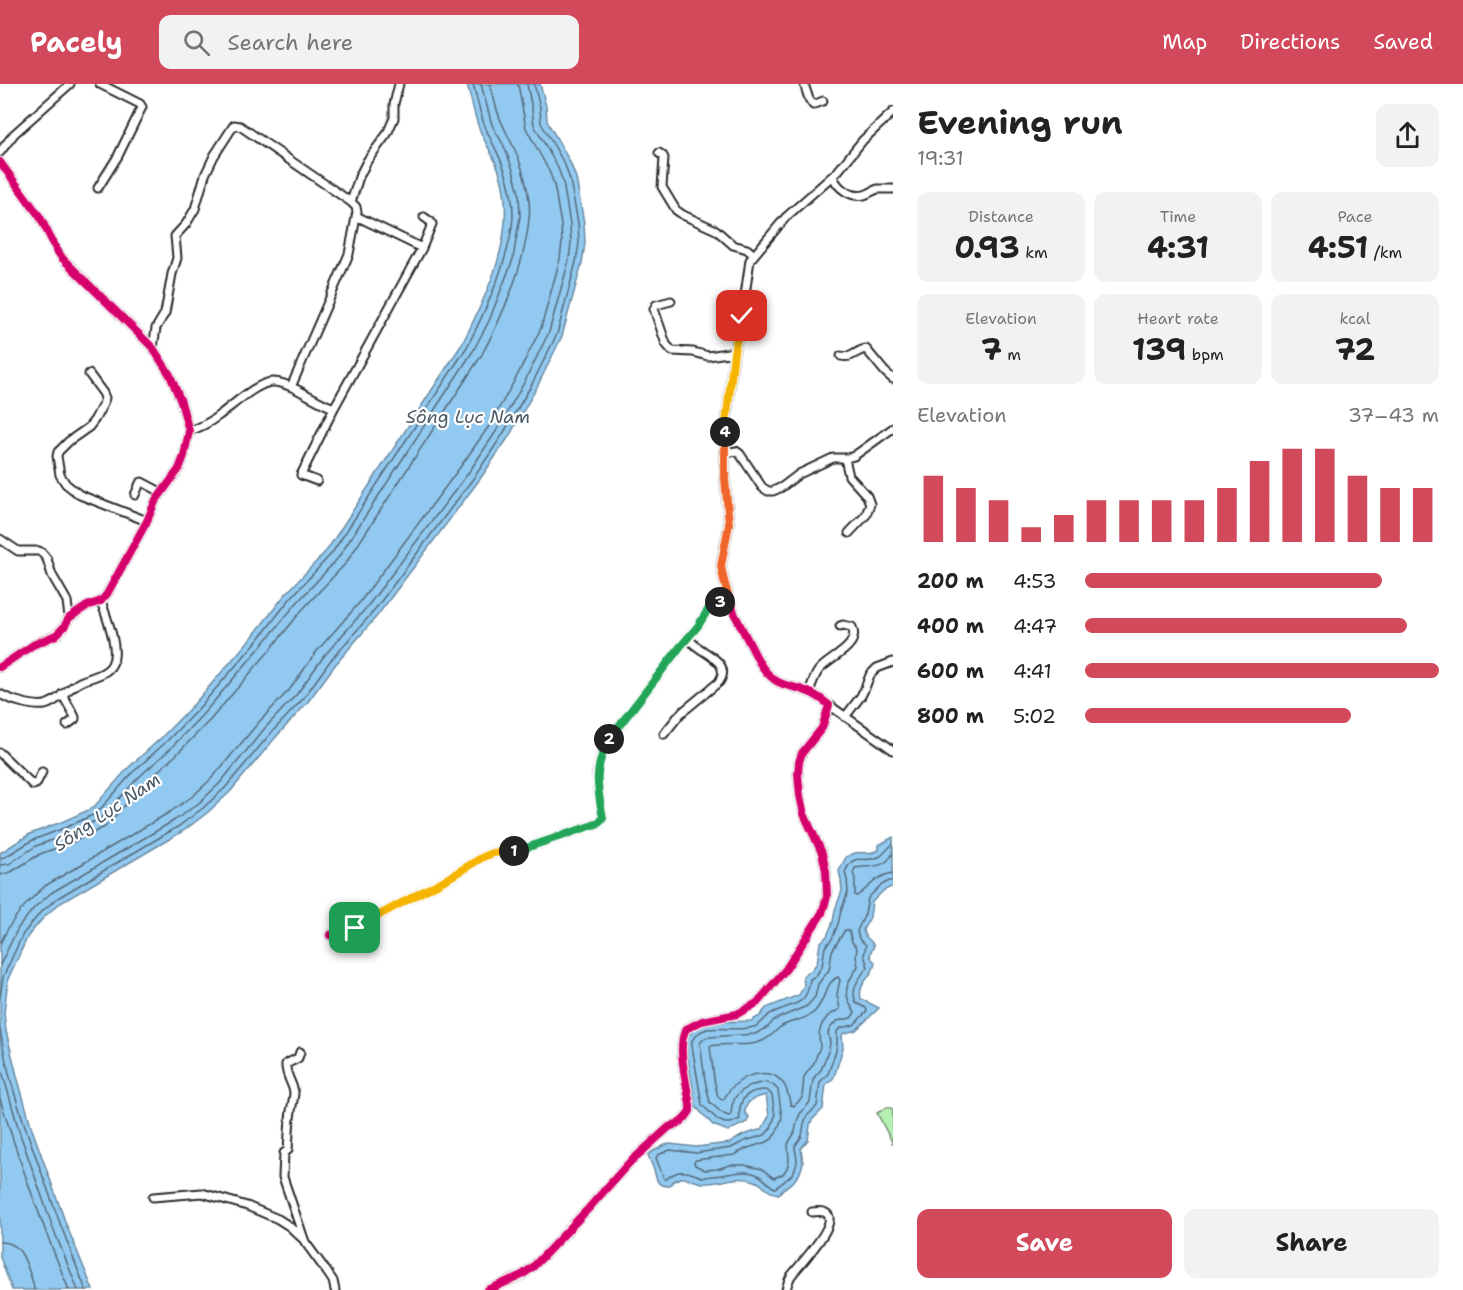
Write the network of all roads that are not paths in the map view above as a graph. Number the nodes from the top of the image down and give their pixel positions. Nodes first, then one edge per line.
1 (70, 84) edge
2 (100, 84) edge
3 (399, 84) edge
4 (804, 84) edge
5 (824, 101) dead end
6 (893, 112) edge
7 (0, 152) edge
8 (659, 153) dead end
9 (0, 162) edge
10 (833, 176) junction
11 (98, 188) dead end
12 (893, 189) edge
13 (351, 202) junction
14 (356, 216) junction
15 (424, 217) dead end
16 (422, 248) junction
17 (754, 255) junction
18 (672, 301) dead end
19 (153, 348) junction
20 (734, 352) junction
21 (842, 356) dead end
22 (89, 374) dead end
23 (893, 379) edge
24 (291, 387) junction
25 (334, 408) junction
26 (893, 428) edge
27 (189, 431) junction
28 (725, 453) junction
29 (844, 459) junction
30 (316, 482) dead end
31 (161, 492) junction
32 (135, 495) dead end
33 (147, 521) junction
34 (849, 533) dead end
35 (0, 539) edge
36 (729, 598) junction
37 (101, 601) junction
38 (69, 618) junction
39 (840, 626) dead end
40 (687, 638) junction
41 (893, 662) edge
42 (0, 667) edge
43 (809, 692) junction
44 (0, 694) edge
45 (62, 694) junction
46 (829, 705) junction
47 (845, 717) junction
48 (66, 725) dead end
49 (664, 734) dead end
50 (893, 750) edge
51 (0, 753) edge
52 (42, 772) dead end
53 (330, 935) dead end
54 (300, 1053) dead end
55 (153, 1197) dead end
56 (812, 1212) dead end
57 (305, 1242) junction
58 (335, 1290) edge
59 (488, 1290) edge
60 (786, 1290) edge

1 - 7 street
2 - 11 street
3 - 13 street
4 - 5 street
6 - 10 street
8 - 17 street
9 - 19 street
10 - 12 street
10 - 17 street
13 - 14 street
13 - 19 street
14 - 16 street
14 - 24 street
15 - 16 street
16 - 25 street
17 - 20 street
18 - 20 street
19 - 27 street
20 - 28 street
21 - 23 street
22 - 33 street
24 - 25 street
24 - 27 street
25 - 30 street
26 - 29 street
27 - 31 street
28 - 29 street
28 - 36 street
29 - 34 street
31 - 32 street
31 - 33 street
33 - 37 street
35 - 38 street
36 - 40 street
36 - 43 street
37 - 38 street
37 - 45 street
38 - 42 street
39 - 43 street
40 - 49 street
40 - 53 street
41 - 47 street
43 - 46 street
44 - 45 street
45 - 48 street
46 - 47 street
46 - 59 street
47 - 50 street
51 - 52 street
54 - 57 street
55 - 57 street
56 - 60 street
57 - 58 street

